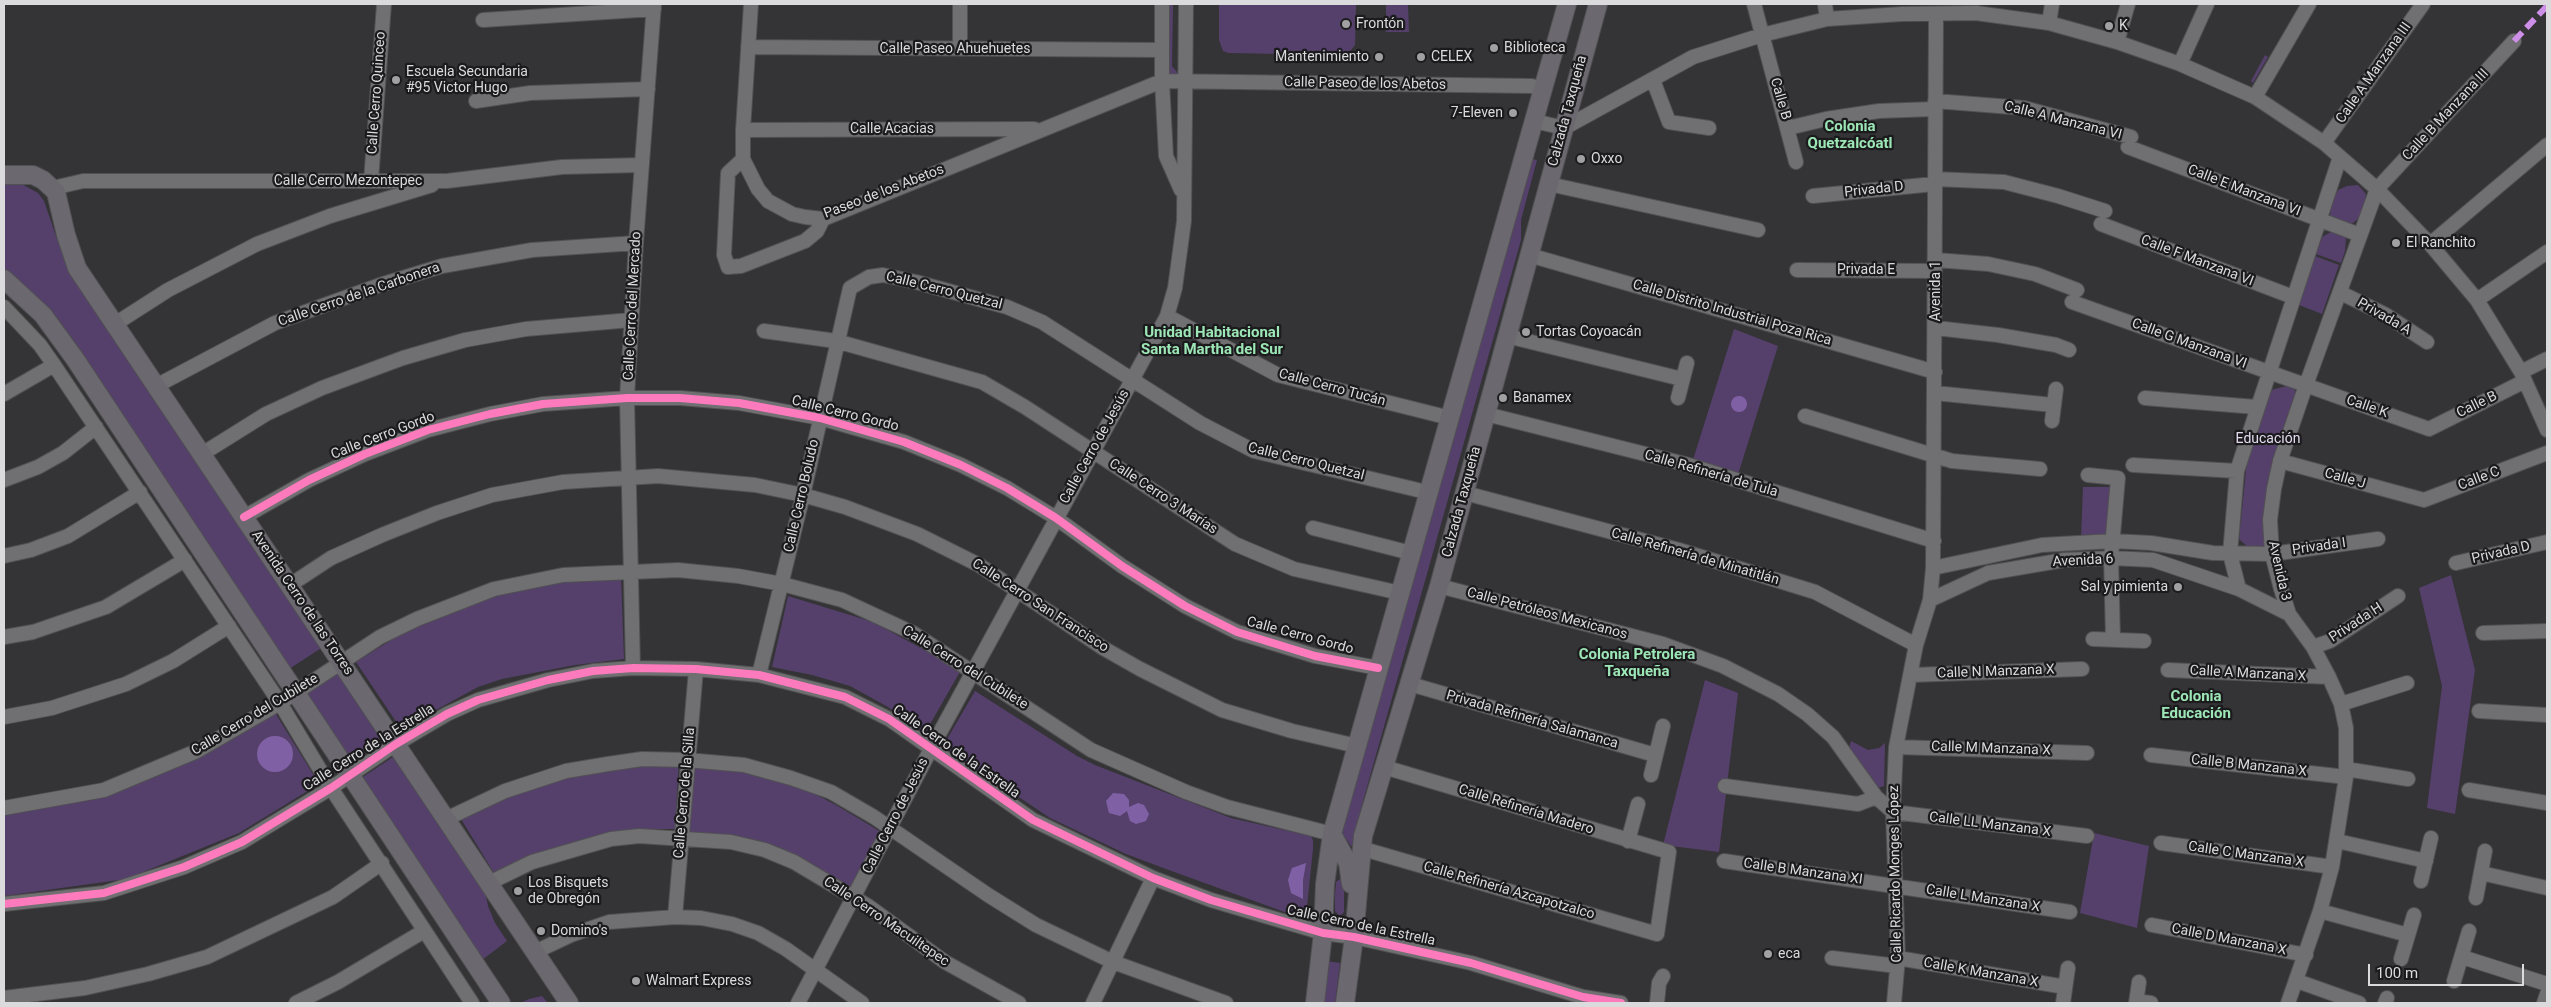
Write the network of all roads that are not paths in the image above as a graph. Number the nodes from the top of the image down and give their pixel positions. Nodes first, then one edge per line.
1 (384, 4) edge
2 (751, 4) edge
3 (960, 4) edge
4 (1162, 4) edge
5 (1186, 4) edge
6 (1567, 4) edge
7 (1598, 4) edge
8 (1754, 4) edge
9 (1825, 4) edge
10 (2052, 4) edge
11 (2128, 4) edge
12 (2207, 4) edge
13 (2309, 4) edge
14 (2423, 4) edge
15 (654, 6) edge
16 (1977, 8) edge
17 (1902, 9) edge
18 (1936, 14) junction
19 (1827, 19) junction
20 (483, 20) dead end
21 (2049, 23) junction
22 (1762, 35) junction
23 (2514, 41) dead end
24 (2117, 42) junction
25 (748, 47) junction
26 (960, 49) junction
27 (1162, 50) junction
28 (2180, 64) junction
29 (1653, 80) junction
30 (1162, 81) junction
31 (1186, 82) junction
32 (648, 89) junction
33 (1542, 90) junction
34 (2255, 97) junction
35 (476, 101) dead end
36 (1934, 105) junction
37 (1534, 121) junction
38 (1564, 128) junction
39 (1710, 128) dead end
40 (1788, 128) junction
41 (1041, 129) junction
42 (743, 130) junction
43 (2130, 142) joint
44 (2324, 143) junction
45 (2547, 144) edge
46 (2340, 157) junction
47 (743, 159) junction
48 (1796, 162) dead end
49 (642, 165) junction
50 (4, 174) edge
51 (371, 181) junction
52 (447, 181) junction
53 (1934, 181) junction
54 (1549, 184) junction
55 (53, 188) junction
56 (2377, 189) junction
57 (1184, 196) junction
58 (1813, 196) dead end
59 (823, 218) junction
60 (2103, 218) joint
61 (2319, 219) junction
62 (1758, 230) dead end
63 (2360, 235) junction
64 (636, 243) junction
65 (2430, 244) junction
66 (2547, 252) edge
67 (1529, 256) junction
68 (1935, 265) junction
69 (1797, 270) dead end
70 (4, 279) edge
71 (850, 288) joint
72 (2341, 293) junction
73 (2074, 296) joint
74 (2293, 297) junction
75 (2477, 300) junction
76 (4, 307) edge
77 (1167, 316) junction
78 (631, 320) junction
79 (115, 324) junction
80 (1936, 328) junction
81 (764, 331) dead end
82 (1507, 336) junction
83 (836, 341) junction
84 (2427, 342) dead end
85 (2069, 350) dead end
86 (2547, 359) edge
87 (1687, 363) dead end
88 (54, 364) junction
89 (1935, 372) junction
90 (2268, 372) junction
91 (2523, 377) junction
92 (1682, 379) junction
93 (1132, 380) junction
94 (2306, 385) junction
95 (156, 386) junction
96 (2056, 389) dead end
97 (1935, 393) junction
98 (4, 394) edge
99 (627, 398) junction
100 (1678, 398) dead end
101 (2145, 398) dead end
102 (2053, 405) junction
103 (2256, 407) junction
104 (1486, 414) junction
105 (1805, 416) dead end
106 (820, 418) junction
107 (1450, 418) junction
108 (2052, 422) dead end
109 (96, 427) junction
110 (2429, 428) joint
111 (2547, 430) edge
112 (1093, 451) junction
113 (2547, 453) edge
114 (202, 454) junction
115 (1934, 454) junction
116 (2280, 461) junction
117 (2132, 465) dead end
118 (2040, 469) dead end
119 (2237, 471) junction
120 (2088, 475) dead end
121 (628, 477) junction
122 (4, 480) edge
123 (1418, 490) dead end
124 (140, 492) junction
125 (1464, 494) junction
126 (803, 495) junction
127 (2409, 497) joint
128 (244, 517) junction
129 (1056, 518) junction
130 (1313, 528) dead end
131 (2378, 539) dead end
132 (1934, 541) junction
133 (2112, 541) junction
134 (2547, 542) edge
135 (1411, 553) junction
136 (2230, 554) junction
137 (2272, 554) junction
138 (4, 556) edge
139 (2111, 558) junction
140 (185, 560) junction
141 (2456, 563) dead end
142 (1933, 568) junction
143 (632, 571) junction
144 (782, 584) junction
145 (290, 585) junction
146 (1439, 586) junction
147 (1018, 589) junction
148 (2239, 589) junction
149 (1400, 593) junction
150 (2398, 596) dead end
151 (1930, 600) junction
152 (2289, 614) junction
153 (229, 626) junction
154 (2547, 631) edge
155 (2483, 633) dead end
156 (4, 637) edge
157 (2092, 638) dead end
158 (2113, 640) junction
159 (2144, 641) dead end
160 (1916, 645) junction
161 (2314, 646) junction
162 (341, 662) junction
163 (633, 668) junction
164 (696, 668) junction
165 (1378, 668) junction
166 (2082, 669) dead end
167 (2168, 670) dead end
168 (973, 671) junction
169 (759, 675) junction
170 (1911, 675) junction
171 (2329, 677) junction
172 (2407, 683) dead end
173 (1410, 684) junction
174 (295, 693) junction
175 (280, 703) junction
176 (2341, 704) junction
177 (2479, 711) dead end
178 (2547, 715) edge
179 (4, 717) edge
180 (1663, 726) dead end
181 (396, 744) junction
182 (1357, 746) junction
183 (932, 747) junction
184 (1896, 747) junction
185 (2086, 753) dead end
186 (1656, 755) junction
187 (2151, 755) dead end
188 (687, 760) junction
189 (1384, 767) junction
190 (2346, 773) junction
191 (350, 775) junction
192 (1651, 775) dead end
193 (2408, 779) dead end
194 (1725, 786) dead end
195 (332, 788) junction
196 (2469, 790) dead end
197 (1876, 796) junction
198 (2547, 803) edge
199 (1638, 804) dead end
200 (4, 808) edge
201 (1892, 812) junction
202 (446, 818) junction
203 (890, 828) junction
204 (1332, 834) junction
205 (2087, 836) dead end
206 (682, 838) junction
207 (2431, 838) dead end
208 (1628, 840) junction
209 (2337, 841) junction
210 (2161, 843) dead end
211 (1360, 848) junction
212 (2485, 851) dead end
213 (1724, 861) dead end
214 (2426, 861) junction
215 (382, 863) junction
216 (2332, 867) junction
217 (2481, 873) junction
218 (1153, 878) junction
219 (2421, 881) dead end
220 (489, 883) junction
221 (1896, 885) junction
222 (2547, 888) edge
223 (854, 897) junction
224 (2476, 898) dead end
225 (4, 904) edge
226 (2320, 911) junction
227 (2070, 912) dead end
228 (2414, 915) dead end
229 (675, 917) junction
230 (1356, 919) junction
231 (2152, 925) dead end
232 (424, 931) junction
233 (2469, 932) dead end
234 (1323, 933) junction
235 (1657, 934) joint
236 (2408, 936) junction
237 (1354, 937) junction
238 (535, 952) junction
239 (2306, 955) junction
240 (2462, 957) junction
241 (1832, 958) dead end
242 (2401, 959) dead end
243 (1113, 962) junction
244 (1897, 962) junction
245 (2068, 968) dead end
246 (816, 969) junction
247 (1663, 976) dead end
248 (2296, 981) junction
249 (2454, 981) dead end
250 (2139, 982) dead end
251 (2547, 984) edge
252 (2065, 987) junction
253 (2547, 994) edge
254 (4, 998) edge
255 (466, 1001) edge
256 (2136, 1002) edge
257 (296, 1003) edge
258 (501, 1003) edge
259 (569, 1003) edge
260 (798, 1003) edge
261 (862, 1003) edge
262 (1019, 1003) edge
263 (1093, 1003) edge
264 (1226, 1003) edge
265 (1315, 1003) edge
266 (1345, 1003) edge
267 (1621, 1003) edge
268 (1657, 1003) edge
269 (1894, 1003) edge
270 (2063, 1003) edge
271 (2151, 1003) edge
272 (2288, 1003) edge
273 (2359, 1003) edge
274 (2544, 1003) edge

1 - 51 street, Calle Cerro Quinceo
2 - 25 street, Paseo de los Abetos
3 - 26 street
4 - 27 street, Calle Cerro de Jesús
5 - 31 street, Calle Cerro de Jesús
6 - 33 main road
7 - 38 main road, Calzada Taxqueña
8 - 22 street, Calle B
9 - 19 street
10 - 21 street
11 - 24 street
12 - 28 street
13 - 34 street
14 - 44 street, Calle A Manzana III
15 - 20 street
15 - 32 street, Calle Cerro del Mercado
16 - 18 street
16 - 21 street
17 - 18 street
17 - 19 street
18 - 36 street, Avenida 1
19 - 22 street
21 - 24 street
22 - 29 street
22 - 40 street, Calle B
23 - 56 street, Calle B Manzana III
24 - 28 street
25 - 26 street, Calle Paseo Ahuehuetes
25 - 42 street, Paseo de los Abetos
26 - 27 street, Calle Paseo Ahuehuetes
27 - 30 street, Calle Cerro de Jesús
28 - 34 street
29 - 38 street
29 - 39 street
30 - 31 street, Calle Paseo de los Abetos
30 - 41 street, Paseo de los Abetos
30 - 57 street, Calle Cerro de Jesús
31 - 33 street, Calle Paseo de los Abetos
31 - 57 street, Calle Cerro de Jesús
32 - 35 street
32 - 49 street, Calle Cerro del Mercado
33 - 37 main road
34 - 44 street
36 - 40 street
36 - 43 street, Calle A Manzana VI
36 - 53 street, Avenida 1
37 - 38 street
37 - 107 main road
38 - 54 main road, Calzada Taxqueña
40 - 48 street, Calle B
41 - 42 street, Calle Acacias
41 - 59 street, Paseo de los Abetos
42 - 47 street, Paseo de los Abetos
43 - 61 street, Calle E Manzana VI
44 - 46 street
45 - 65 street
46 - 56 street
46 - 61 street
47 - 59 street, Paseo de los Abetos
47 - 59 street
49 - 52 street, Calle Cerro Mezontepec
49 - 64 street, Calle Cerro del Mercado
50 - 55 main road
51 - 52 street, Calle Cerro Mezontepec
51 - 55 street, Calle Cerro Mezontepec
52 - 79 street
53 - 58 street, Privada D
53 - 60 street, Privada D
53 - 68 street, Avenida 1
54 - 62 street
54 - 67 main road, Calzada Taxqueña
55 - 79 main road, Avenida Cerro de las Torres
56 - 63 street, Avenida 3
56 - 65 street
57 - 77 street, Calle Cerro de Jesús
60 - 74 street, Calle F Manzana VI
61 - 63 street, Calle E Manzana VI
61 - 74 street
63 - 72 street, Avenida 3
64 - 78 street, Calle Cerro del Mercado
64 - 95 street, Calle Cerro de la Carbonera
65 - 75 street
66 - 75 street
67 - 82 main road, Calzada Taxqueña
67 - 89 street, Calle Distrito Industrial Poza Rica
68 - 69 street, Privada E
68 - 73 street, Privada E
68 - 80 street, Avenida 1
70 - 174 main road
71 - 83 street, Calle Cerro Boludo
71 - 93 street, Calle Cerro Quetzal
72 - 84 street, Privada A
72 - 94 street, Avenida 3
73 - 90 street, Calle G Manzana VI
74 - 90 street
75 - 91 street
76 - 88 street
77 - 93 street, Calle Cerro de Jesús
77 - 107 street, Calle Cerro Tucán
78 - 99 street, Calle Cerro del Mercado
78 - 114 street
79 - 95 main road, Avenida Cerro de las Torres
80 - 85 street
80 - 89 street, Avenida 1
81 - 83 street, Calle Cerro 3 Marías
82 - 92 street
82 - 104 main road, Calzada Taxqueña
83 - 106 street, Calle Cerro Boludo
83 - 112 street, Calle Cerro 3 Marías
86 - 91 street, Calle B
87 - 92 street
88 - 98 street
88 - 109 street
89 - 97 street, Avenida 1
90 - 94 street, Calle G Manzana VI
90 - 103 street
91 - 110 street, Calle B
91 - 111 street
92 - 100 street
93 - 112 street, Calle Cerro de Jesús
93 - 123 street, Calle Cerro Quetzal
94 - 110 street, Calle K
94 - 116 street, Avenida 3
95 - 114 main road, Avenida Cerro de las Torres
96 - 102 street
97 - 102 street
97 - 115 street, Avenida 1
99 - 106 street, Calle Cerro Gordo
99 - 121 street, Calle Cerro del Mercado
99 - 128 street, Calle Cerro Gordo
101 - 103 street
102 - 108 street
103 - 119 street
104 - 125 main road, Calzada Taxqueña
104 - 132 street, Calle Refinería de Tula
105 - 115 street
106 - 126 street, Calle Cerro Boludo
106 - 129 street, Calle Cerro Gordo
107 - 135 main road
109 - 122 street
109 - 124 street
112 - 129 street, Calle Cerro de Jesús
112 - 149 street, Calle Cerro 3 Marías
113 - 127 street, Calle C
114 - 128 main road, Avenida Cerro de las Torres
115 - 118 street
115 - 132 street, Avenida 1
116 - 127 street, Calle J
116 - 137 street, Avenida 3
117 - 119 street
119 - 136 street
120 - 133 street
121 - 126 street, Calle Cerro San Francisco
121 - 143 street, Calle Cerro del Mercado
121 - 145 street, Calle Cerro San Francisco
124 - 138 street
124 - 140 street
125 - 146 main road, Calzada Taxqueña
125 - 160 street, Calle Refinería de Minatitlán
126 - 144 street, Calle Cerro Boludo
126 - 147 street, Calle Cerro San Francisco
128 - 145 main road, Avenida Cerro de las Torres
129 - 147 street, Calle Cerro de Jesús
129 - 165 street, Calle Cerro Gordo
130 - 135 street
131 - 137 street, Privada I
132 - 142 street, Avenida 1
133 - 136 street, Avenida 6
133 - 139 street
133 - 142 street, Avenida 6
134 - 141 street, Privada D
135 - 149 main road
136 - 137 street, Privada I
136 - 148 street
137 - 152 street, Avenida 3
139 - 148 street, Avenida 6
139 - 151 street, Avenida 6
139 - 158 street
140 - 153 street
140 - 156 street
142 - 151 street, Calle Ricardo Monges López
143 - 144 street, Calle Cerro del Cubilete
143 - 162 street, Calle Cerro del Cubilete
143 - 163 street, Calle Cerro del Mercado
144 - 168 street, Calle Cerro del Cubilete
144 - 169 street, Calle Cerro Boludo
145 - 162 main road, Avenida Cerro de las Torres
146 - 173 main road, Calzada Taxqueña
146 - 197 street, Calle Petróleos Mexicanos
147 - 168 street, Calle Cerro de Jesús
147 - 182 street, Calle Cerro San Francisco
148 - 152 street, Avenida 3
149 - 165 main road
150 - 161 street, Privada H
151 - 160 street, Calle Ricardo Monges López
152 - 161 street
153 - 175 street
153 - 179 street
154 - 155 street
157 - 158 street
158 - 159 street
160 - 170 street, Calle Ricardo Monges López
161 - 171 street
162 - 174 street, Calle Cerro del Cubilete
162 - 181 main road, Avenida Cerro de las Torres
163 - 164 street, Calle Cerro de la Estrella
163 - 181 street, Calle Cerro de la Estrella
164 - 169 street, Calle Cerro de la Estrella
164 - 188 street, Calle Cerro de la Silla
165 - 182 main road
166 - 170 street, Calle N Manzana X
167 - 171 street, Calle A Manzana X
168 - 183 street, Calle Cerro de Jesús
168 - 204 street, Calle Cerro del Cubilete
169 - 183 street, Calle Cerro de la Estrella
170 - 184 street, Calle Ricardo Monges López
171 - 176 street
172 - 176 street
173 - 186 street, Privada Refinería Salamanca
173 - 189 main road, Calzada Taxqueña
174 - 175 street, Calle Cerro del Cubilete
174 - 191 main road
175 - 195 street
175 - 200 street, Calle Cerro del Cubilete
176 - 190 street
177 - 178 street
180 - 186 street
181 - 191 street, Calle Cerro de la Estrella
181 - 202 main road, Avenida Cerro de las Torres
182 - 204 main road
183 - 203 street, Calle Cerro de Jesús
183 - 218 street, Calle Cerro de la Estrella
184 - 185 street, Calle M Manzana X
184 - 201 street, Calle Ricardo Monges López
186 - 192 street
187 - 190 street, Calle B Manzana X
188 - 202 street
188 - 203 street
188 - 206 street, Calle Cerro de la Silla
189 - 208 street, Calle Refinería Madero
189 - 211 main road, Calzada Taxqueña
190 - 193 street, Calle B Manzana X
190 - 209 street
191 - 195 street, Calle Cerro de la Estrella
191 - 258 main road
194 - 197 street
195 - 215 street
195 - 225 street, Calle Cerro de la Estrella
196 - 198 street
197 - 201 street, Calle Petróleos Mexicanos
199 - 208 street
201 - 205 street, Calle LL Manzana X
201 - 221 street, Calle Ricardo Monges López
202 - 220 main road, Avenida Cerro de las Torres
203 - 223 street, Calle Cerro de Jesús
203 - 243 street
204 - 230 main road
204 - 234 main road
206 - 220 street, Calle Cerro Macuiltepec
206 - 223 street, Calle Cerro Macuiltepec
206 - 229 street, Calle Cerro de la Silla
207 - 214 street
208 - 235 street, Calle Refinería Madero
209 - 214 street
209 - 216 street
210 - 216 street, Calle C Manzana X
211 - 230 main road, Calzada Taxqueña
211 - 235 street, Calle Refinería Azcapotzalco
212 - 217 street
213 - 221 street, Calle B Manzana XI
214 - 219 street
215 - 232 street
215 - 254 street
216 - 226 street
217 - 222 street
217 - 224 street
218 - 234 street, Calle Cerro de la Estrella
218 - 243 street
220 - 238 main road, Avenida Cerro de las Torres
221 - 227 street, Calle L Manzana X
221 - 244 street, Calle Ricardo Monges López
223 - 246 street, Calle Cerro de Jesús
223 - 262 street, Calle Cerro Macuiltepec
226 - 236 street
226 - 239 street
228 - 236 street
229 - 238 street
229 - 246 street
230 - 237 main road, Calzada Taxqueña
231 - 239 street, Calle D Manzana X
232 - 255 street
232 - 257 street
233 - 240 street
234 - 237 street, Calle Cerro de la Estrella
234 - 265 main road
236 - 242 street
237 - 266 main road, Calzada Taxqueña
237 - 267 street, Calle Cerro de la Estrella
238 - 259 main road, Avenida Cerro de las Torres
239 - 248 street
240 - 249 street
240 - 251 street
241 - 244 street
243 - 263 street
243 - 264 street
244 - 252 street, Calle K Manzana X
244 - 269 street, Calle Ricardo Monges López
245 - 252 street
246 - 260 street, Calle Cerro de Jesús
246 - 261 street
247 - 268 street
248 - 272 street
248 - 273 street
250 - 256 street
252 - 270 street
253 - 274 street
256 - 271 street

